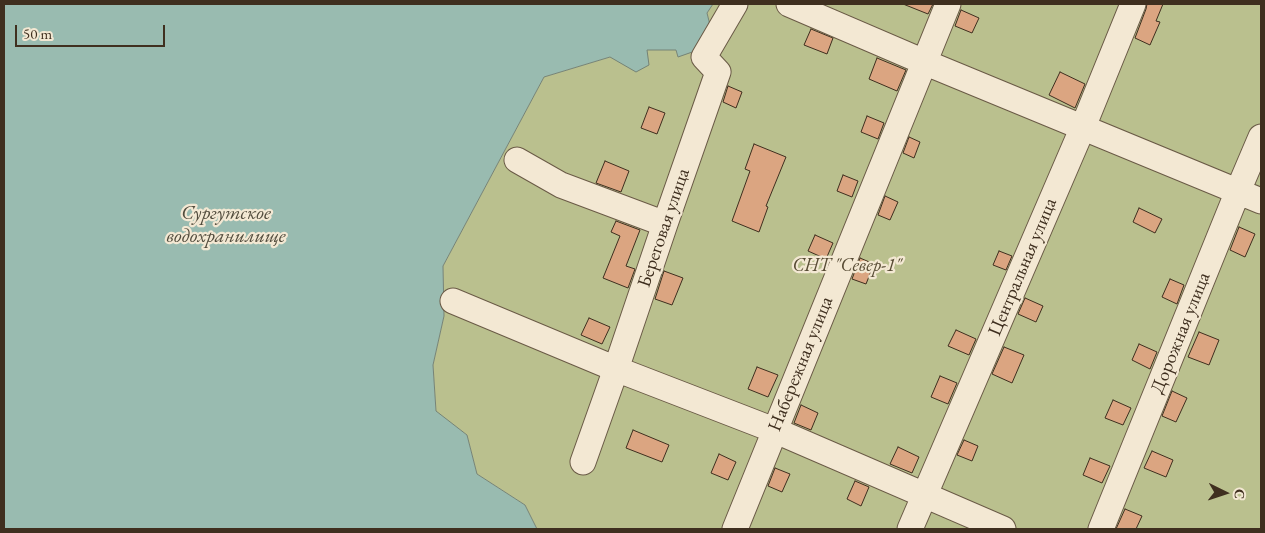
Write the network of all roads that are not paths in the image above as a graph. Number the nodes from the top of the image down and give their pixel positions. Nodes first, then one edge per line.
1 (735, 4) edge
2 (789, 4) edge
3 (948, 4) edge
4 (1133, 4) edge
5 (924, 62) junction
6 (1083, 127) junction
7 (1261, 137) edge
8 (517, 160) dead end
9 (1238, 191) junction
10 (1261, 201) edge
11 (665, 224) junction
12 (453, 301) dead end
13 (616, 369) junction
14 (774, 430) junction
15 (583, 462) dead end
16 (925, 496) junction
17 (735, 529) edge
18 (910, 529) edge
19 (1003, 529) edge
20 (1101, 529) edge

1 - 11 street, Береговая улица
2 - 5 street
3 - 5 street, Набережная улица
4 - 6 street, Центральная улица
5 - 6 street
5 - 14 street, Набережная улица
6 - 9 street
6 - 16 street, Центральная улица
7 - 9 street, Дорожная улица
8 - 11 street
9 - 10 street
9 - 20 street, Дорожная улица
11 - 13 street, Береговая улица
12 - 13 street
13 - 14 street
13 - 15 street, Береговая улица
14 - 16 street
14 - 17 street, Набережная улица
16 - 18 street, Центральная улица
16 - 19 street

